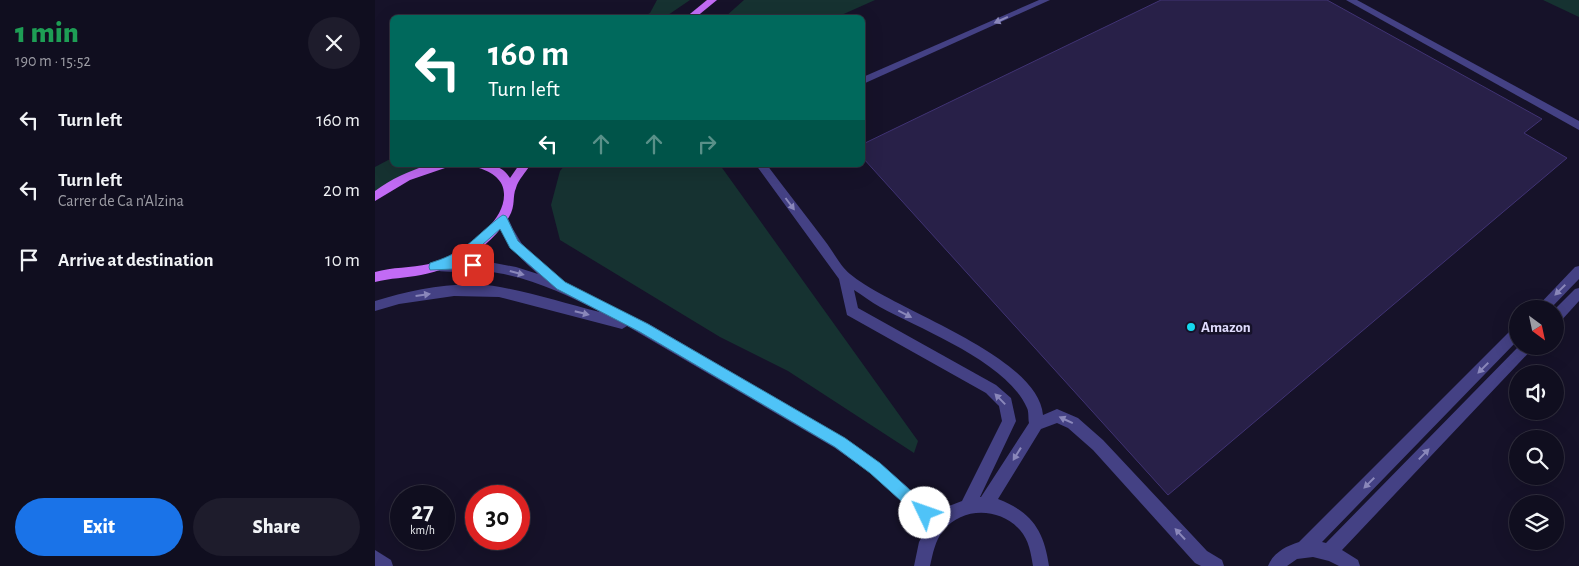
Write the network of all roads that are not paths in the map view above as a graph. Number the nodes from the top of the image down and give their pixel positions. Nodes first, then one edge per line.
1 (713, 0) edge
2 (1046, 0) edge
3 (1349, 0) edge
4 (1359, 0) edge
5 (693, 15) edge
6 (865, 80) edge
7 (1579, 119) edge
8 (1579, 126) edge
9 (434, 167) edge
10 (491, 167) edge
11 (524, 167) edge
12 (762, 167) edge
13 (509, 189) junction
14 (375, 197) edge
15 (503, 219) junction
16 (434, 267) junction
17 (375, 270) edge
18 (1579, 271) edge
19 (388, 273) junction
20 (375, 277) edge
21 (845, 277) junction
22 (561, 286) junction
23 (1579, 293) edge
24 (1550, 300) edge
25 (375, 306) edge
26 (1564, 309) edge
27 (644, 328) junction
28 (1509, 341) edge
29 (1519, 355) edge
30 (1036, 424) junction
31 (986, 504) junction
32 (968, 505) junction
33 (937, 524) junction
34 (1304, 549) junction
35 (1329, 552) junction
36 (375, 558) edge
37 (385, 566) edge
38 (922, 566) edge
39 (1041, 566) edge
40 (1216, 566) edge
41 (1275, 566) edge
42 (1352, 566) edge

1 - 5 main road
2 -> 6 street
3 - 8 street
4 - 7 street
9 - 14 main road
10 - 13 main road
11 - 13 main road
12 -> 21 street
13 - 15 main road
15 - 16 main road
15 - 22 street
16 - 19 main road
16 -> 22 street
17 - 19 main road
18 -> 24 street
19 - 20 main road
21 -> 30 street
32 -> 21 street
22 - 27 street
23 - 26 street
25 -> 27 street
27 - 33 street
28 -> 34 street
35 -> 29 street
30 -> 31 street
40 -> 30 street
31 - 32 street
31 - 39 street
32 - 33 street
33 - 38 street
34 - 35 street
34 - 41 street
35 - 42 street
36 - 37 street

